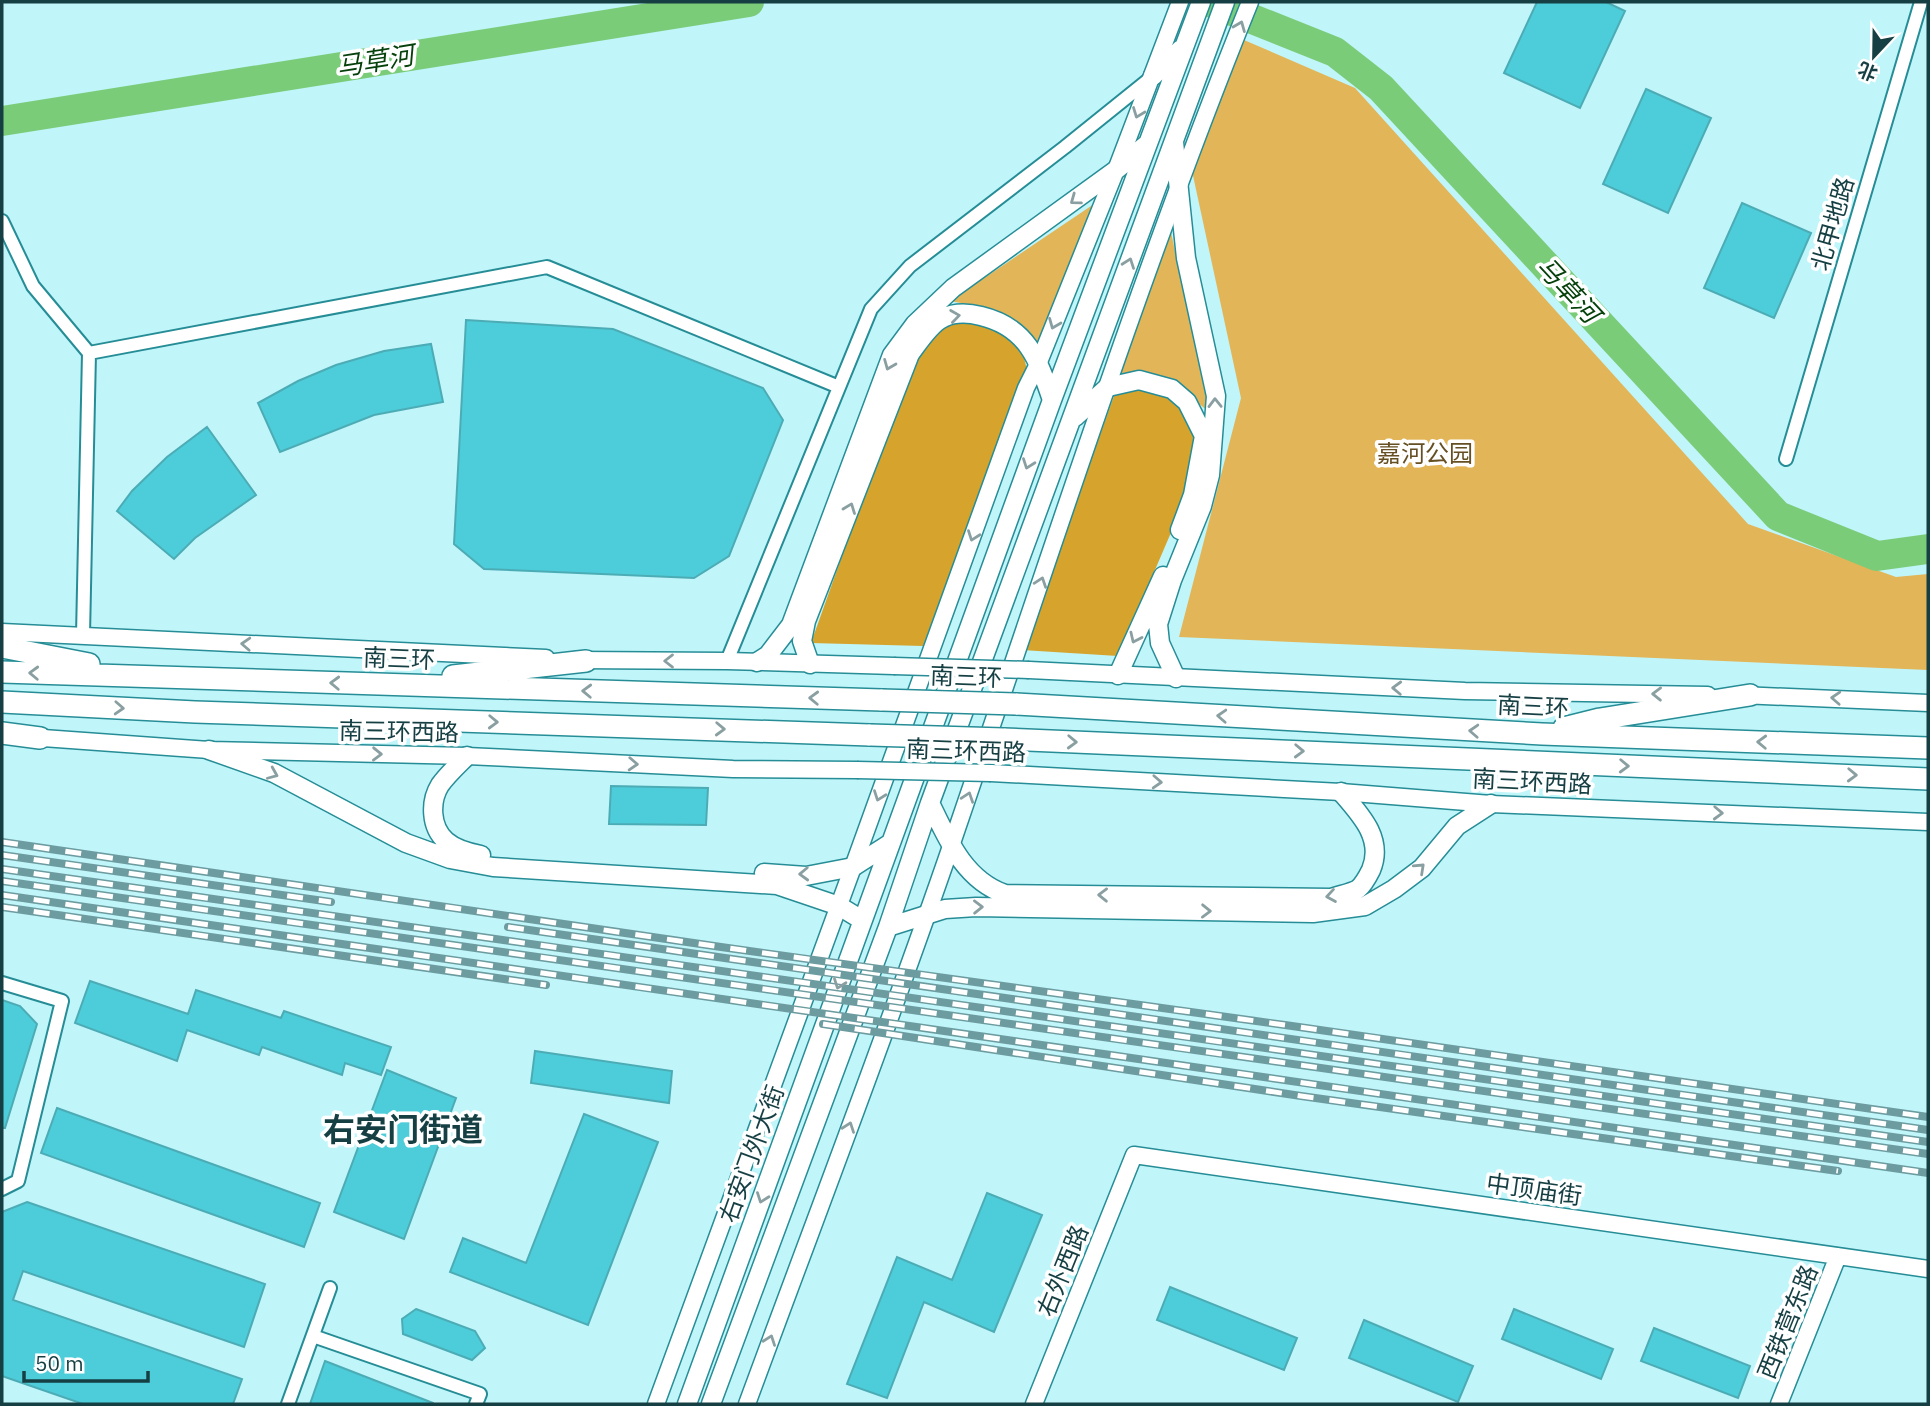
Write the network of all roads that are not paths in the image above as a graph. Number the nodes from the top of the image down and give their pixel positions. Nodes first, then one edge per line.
1 (1180, 2) edge
2 (1201, 2) edge
3 (1225, 2) edge
4 (1250, 2) edge
5 (1921, 2) edge
6 (1186, 40) junction
7 (1153, 76) junction
8 (1174, 138) junction
9 (1149, 143) junction
10 (1116, 170) junction
11 (1179, 186) junction
12 (2, 222) edge
13 (89, 353) junction
14 (1039, 362) junction
15 (839, 387) junction
16 (1108, 387) junction
17 (1052, 400) junction
18 (1072, 419) junction
19 (1786, 459) dead end
20 (2, 632) edge
21 (83, 635) junction
22 (2, 647) edge
23 (586, 660) junction
24 (727, 661) junction
25 (757, 662) junction
26 (810, 664) junction
27 (2, 672) edge
28 (1118, 675) junction
29 (192, 678) junction
30 (1176, 678) junction
31 (377, 684) junction
32 (1750, 695) junction
33 (2, 702) edge
34 (1928, 703) edge
35 (1542, 734) junction
36 (2, 735) edge
37 (40, 738) joint
38 (1928, 748) edge
39 (209, 750) junction
40 (467, 756) junction
41 (1928, 779) edge
42 (1341, 792) junction
43 (930, 803) junction
44 (1491, 804) junction
45 (1928, 822) edge
46 (889, 845) junction
47 (951, 846) junction
48 (853, 867) junction
49 (839, 906) junction
50 (926, 915) junction
51 (862, 920) junction
52 (888, 927) junction
53 (2, 983) edge
54 (1134, 1155) joint
55 (2, 1189) edge
56 (1838, 1256) junction
57 (1928, 1269) edge
58 (330, 1288) dead end
59 (313, 1336) junction
60 (288, 1404) edge
61 (476, 1404) edge
62 (656, 1404) edge
63 (687, 1404) edge
64 (711, 1404) edge
65 (747, 1404) edge
66 (1034, 1404) edge
67 (1779, 1404) edge

1 - 7 street
2 - 6 main road, 右安门外大街
3 - 8 main road, 右安门外大街
11 -> 4 street
5 - 19 street, 北甲地路
6 - 7 main road
6 - 9 main road, 右安门外大街
7 -> 10 street
7 - 15 street
8 - 11 main road
18 -> 8 main road, 右安门外大街
9 - 10 main road
9 - 17 main road, 右安门外大街
10 -> 14 street
10 -> 25 main road
11 - 16 street
30 -> 11 main road
12 - 13 street
13 - 15 street
13 - 21 street
14 - 17 main road
26 -> 14 main road
14 -> 48 street
15 - 24 street
16 - 18 main road
16 -> 28 main road
47 -> 16 street
17 -> 46 main road, 右安门外大街
18 - 43 main road, 右安门外大街
20 - 21 street
23 -> 21 street
22 - 29 highway
24 -> 23 street
23 - 31 highway
24 - 25 street
25 - 26 street
26 - 28 street, bridge
29 -> 27 highway, 南三环
28 - 30 street
31 -> 29 highway, 南三环
32 -> 30 street
35 -> 31 highway, 南三环, bridge
34 -> 32 street
32 - 35 highway
33 -> 41 highway, bridge
38 -> 35 highway, 南三环
36 - 37 highway
37 - 39 street, 南三环西路
39 -> 40 street, 南三环西路
39 -> 49 main road
40 -> 42 street, 南三环西路, bridge
48 -> 40 main road
42 - 44 street, 南三环西路
42 -> 47 main road
43 - 47 main road
43 - 52 main road, 右安门外大街
44 -> 45 street, 南三环西路
50 -> 44 main road
46 - 48 main road
46 - 51 main road, 右安门外大街
47 - 50 street
48 - 49 street
49 - 51 main road
49 - 62 street
50 - 52 main road
65 -> 50 street
51 -> 63 main road, 右安门外大街
52 - 64 main road, 右安门外大街
53 - 55 street
54 - 56 street, 中顶庙街
54 - 66 street, 右外西路
56 - 57 street, 中顶庙街
56 - 67 street, 西铁营东路
58 - 59 street
59 - 60 street
59 - 61 street

